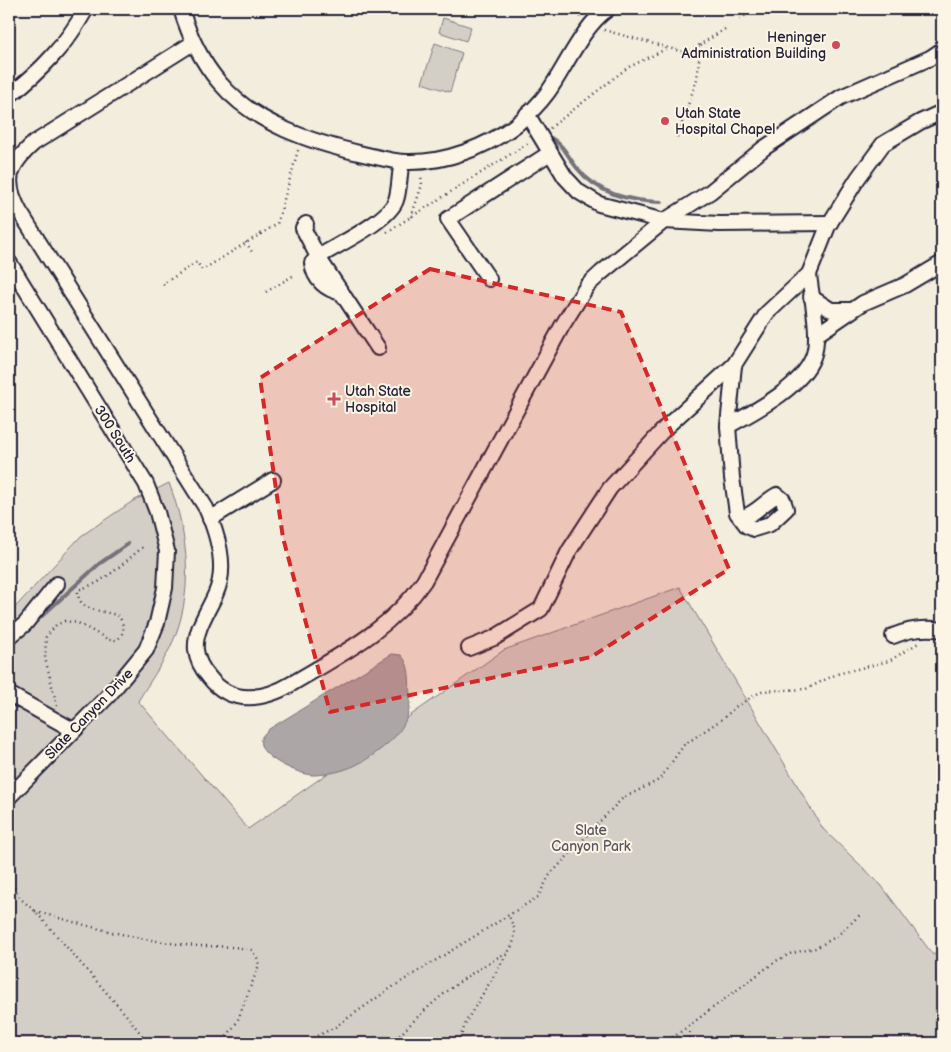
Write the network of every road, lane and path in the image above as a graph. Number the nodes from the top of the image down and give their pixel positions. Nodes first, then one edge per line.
1 (86, 9) edge
2 (181, 9) edge
3 (566, 9) edge
4 (608, 9) edge
5 (755, 9) edge
6 (583, 18) dead end
7 (740, 19) dead end
8 (602, 29) dead end
9 (725, 29) dead end
10 (194, 43) junction
11 (702, 43) junction
12 (668, 48) junction
13 (942, 50) edge
14 (28, 81) junction
15 (9, 90) edge
16 (9, 96) edge
17 (942, 112) edge
18 (528, 114) junction
19 (546, 132) dead end
20 (303, 136) junction
21 (677, 137) dead end
22 (536, 138) dead end
23 (550, 153) junction
24 (402, 162) junction
25 (421, 171) dead end
26 (410, 217) junction
27 (664, 221) junction
28 (830, 223) junction
29 (306, 224) dead end
30 (386, 233) dead end
31 (246, 242) junction
32 (252, 252) dead end
33 (318, 257) junction
34 (9, 262) edge
35 (942, 263) edge
36 (296, 274) dead end
37 (809, 274) junction
38 (489, 278) dead end
39 (164, 285) dead end
40 (266, 292) dead end
41 (811, 297) junction
42 (852, 310) junction
43 (816, 335) junction
44 (378, 348) dead end
45 (734, 364) junction
46 (728, 426) junction
47 (273, 480) dead end
48 (741, 518) dead end
49 (210, 519) junction
50 (143, 547) dead end
51 (57, 584) dead end
52 (157, 623) joint
53 (940, 629) edge
54 (893, 636) dead end
55 (9, 637) edge
56 (469, 648) dead end
57 (9, 694) edge
58 (57, 709) dead end
59 (73, 730) junction
60 (9, 797) edge
61 (9, 879) edge
62 (36, 912) junction
63 (862, 913) dead end
64 (509, 916) junction
65 (506, 953) junction
66 (690, 1024) junction
67 (148, 1043) edge
68 (222, 1043) edge
69 (304, 1043) edge
70 (393, 1043) edge
71 (458, 1043) edge
72 (658, 1043) edge
73 (688, 1043) edge

1 - 14 street
2 - 10 street
3 - 6 path
4 - 18 street
5 - 7 path
8 - 12 path
9 - 11 path
10 - 20 street
10 - 49 street
11 - 12 path
11 - 21 path
12 - 19 path
13 - 27 street
14 - 15 street
14 - 16 street
17 - 28 street
18 - 23 street
18 - 24 street
20 - 24 street
20 - 31 path
22 - 26 path
23 - 27 street
23 - 38 street
24 - 33 street
25 - 26 path
26 - 30 path
27 - 28 street
27 - 49 street
28 - 37 street
29 - 33 street
31 - 32 path
31 - 39 path
33 - 44 street
34 - 52 street, 300 South
35 - 42 street
36 - 40 path
37 - 41 street
37 - 45 street
41 - 42 street
41 - 43 street
42 - 43 street
43 - 46 street
45 - 46 street
45 - 56 street
46 - 48 street
47 - 49 street
50 - 58 path
51 - 55 street
52 - 59 street, Slate Canyon Drive
53 - 54 street
53 - 64 path
57 - 59 street
59 - 60 street, Slate Canyon Drive
61 - 62 path
62 - 67 path
62 - 68 path
63 - 66 path
64 - 65 path
64 - 69 path
65 - 70 path
65 - 71 path
66 - 72 path
66 - 73 path

